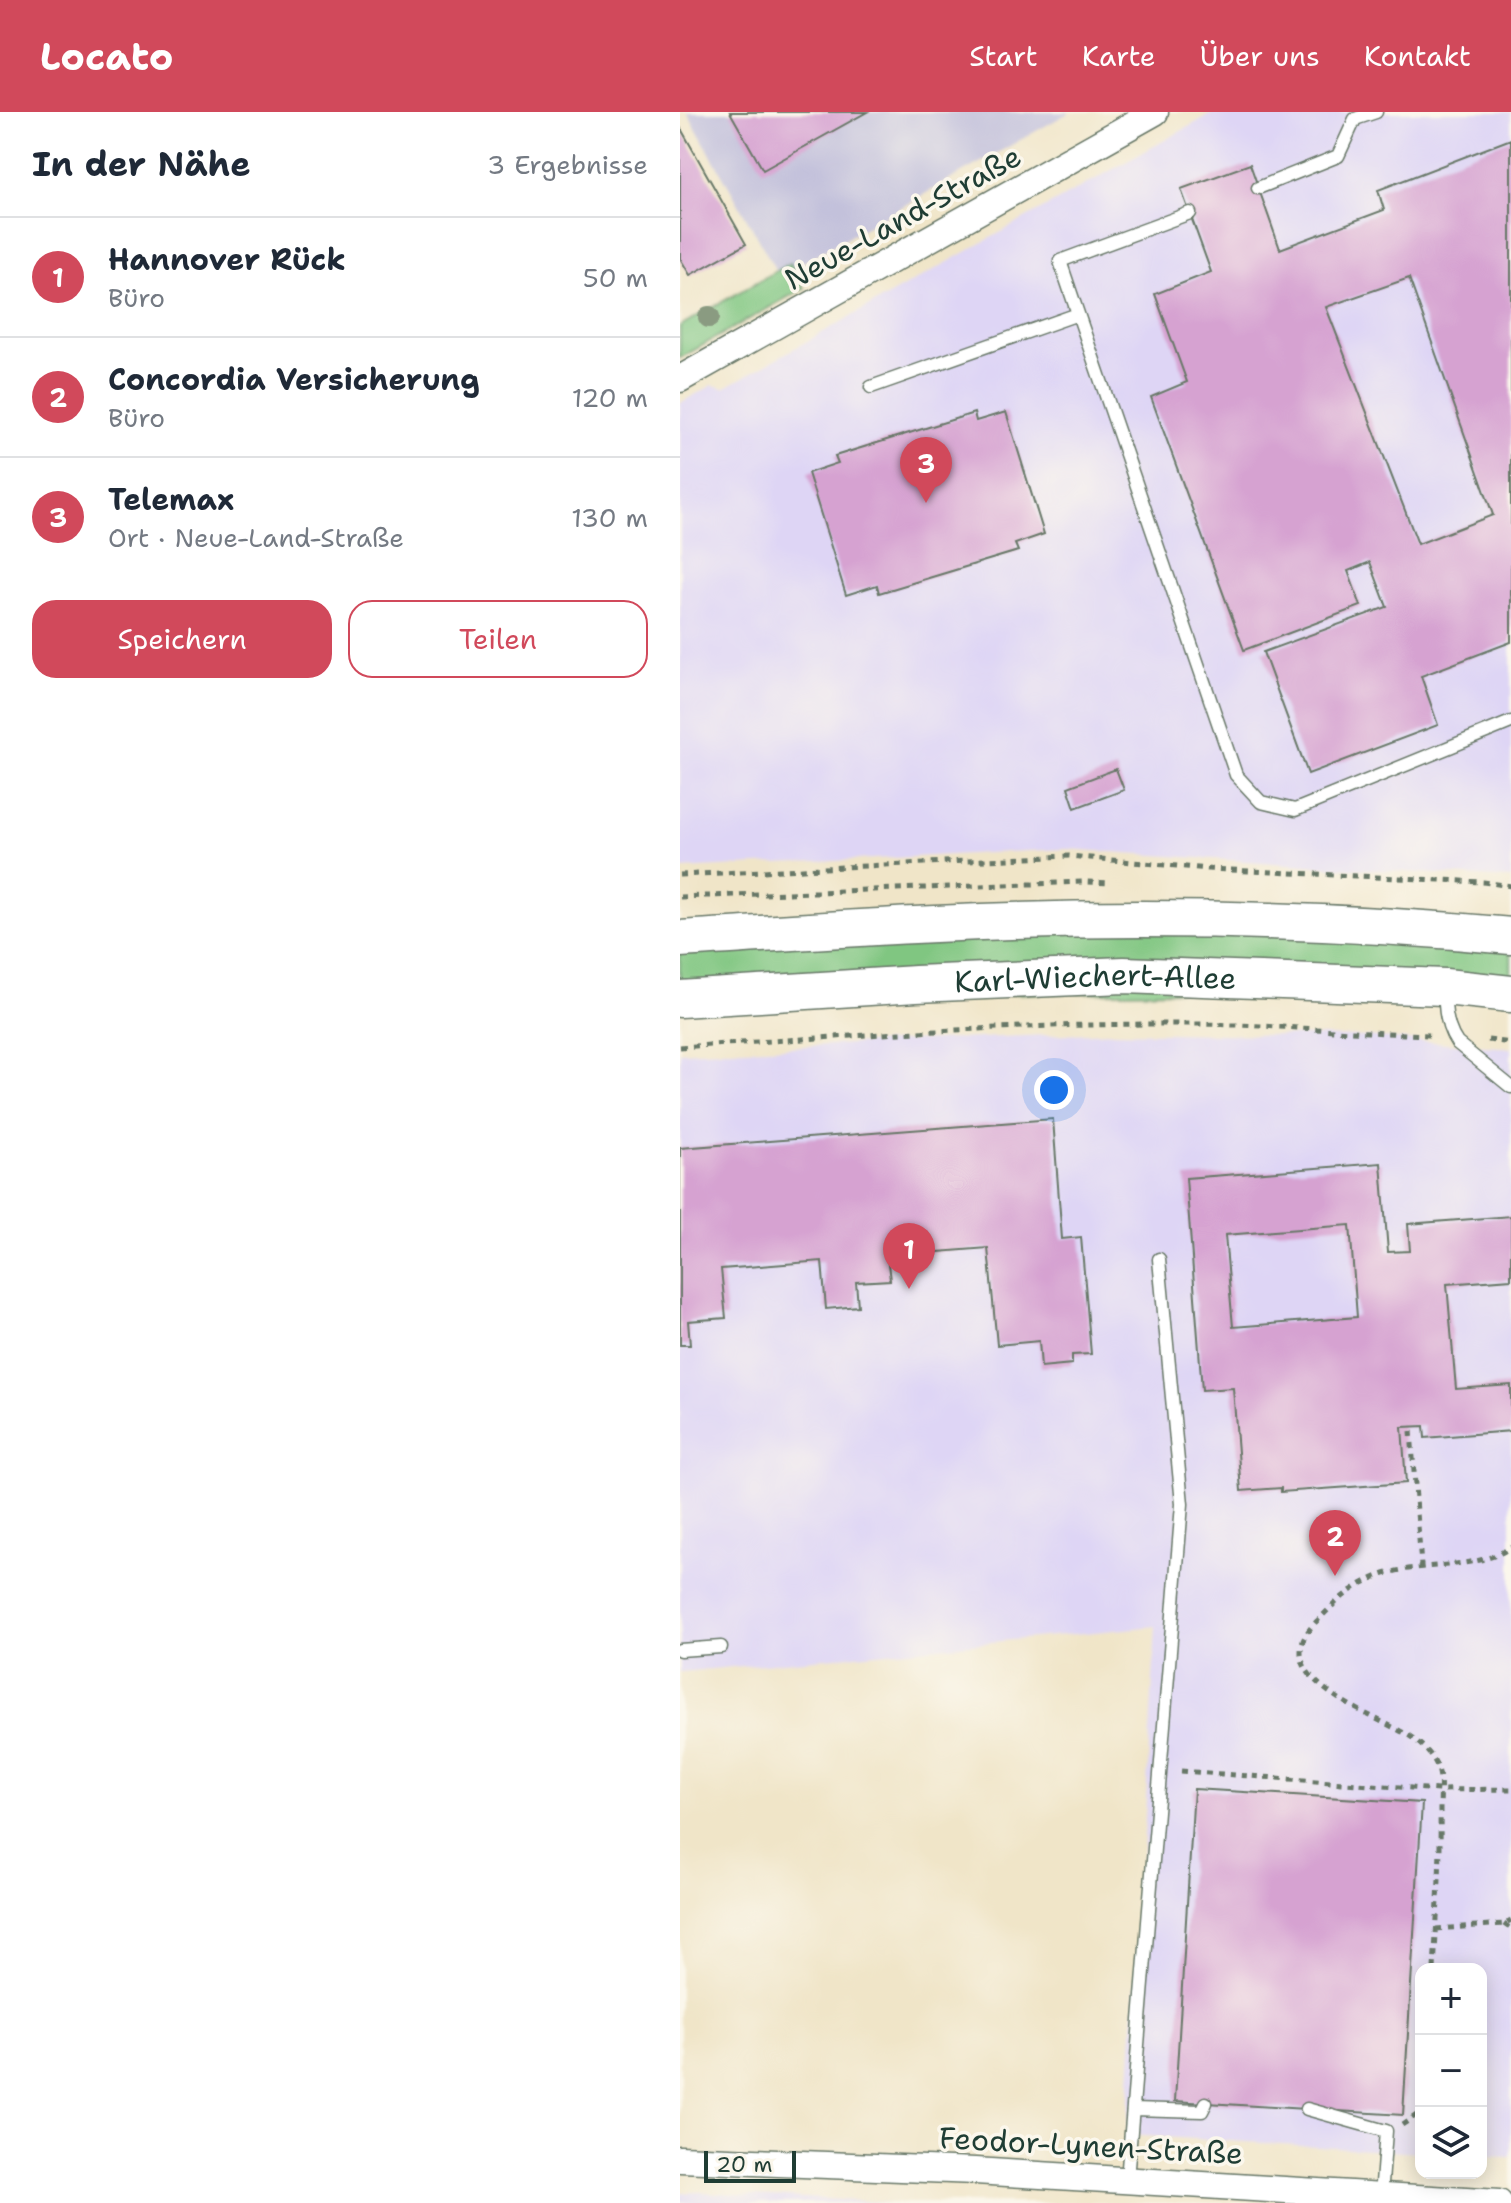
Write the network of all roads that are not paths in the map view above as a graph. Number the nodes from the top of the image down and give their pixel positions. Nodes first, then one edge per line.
1 (1155, 112) edge
2 (1376, 112) edge
3 (1258, 188) dead end
4 (1190, 213) dead end
5 (1078, 314) junction
6 (680, 379) edge
7 (871, 387) dead end
8 (1511, 722) edge
9 (1511, 936) edge
10 (680, 939) edge
11 (1445, 987) junction
12 (1511, 994) edge
13 (680, 999) edge
14 (1511, 1087) edge
15 (1159, 1259) dead end
16 (721, 1647) dead end
17 (680, 1650) edge
18 (1206, 2103) dead end
19 (1133, 2109) junction
20 (1307, 2109) dead end
21 (680, 2159) edge
22 (1127, 2180) junction
23 (1381, 2196) junction
24 (1499, 2203) edge

1 - 6 street, Neue-Land-Straße
2 - 3 lane
4 - 5 lane
5 - 7 lane
5 - 8 lane
9 - 10 main road, Karl-Wiechert-Allee
11 - 12 main road, Karl-Wiechert-Allee
11 - 13 main road, Karl-Wiechert-Allee
11 - 14 lane
15 - 19 lane
16 - 17 lane
18 - 19 lane
19 - 22 lane
20 - 23 lane
21 - 22 street, Feodor-Lynen-Straße
22 - 23 street, Feodor-Lynen-Straße
23 - 24 street, Feodor-Lynen-Straße

